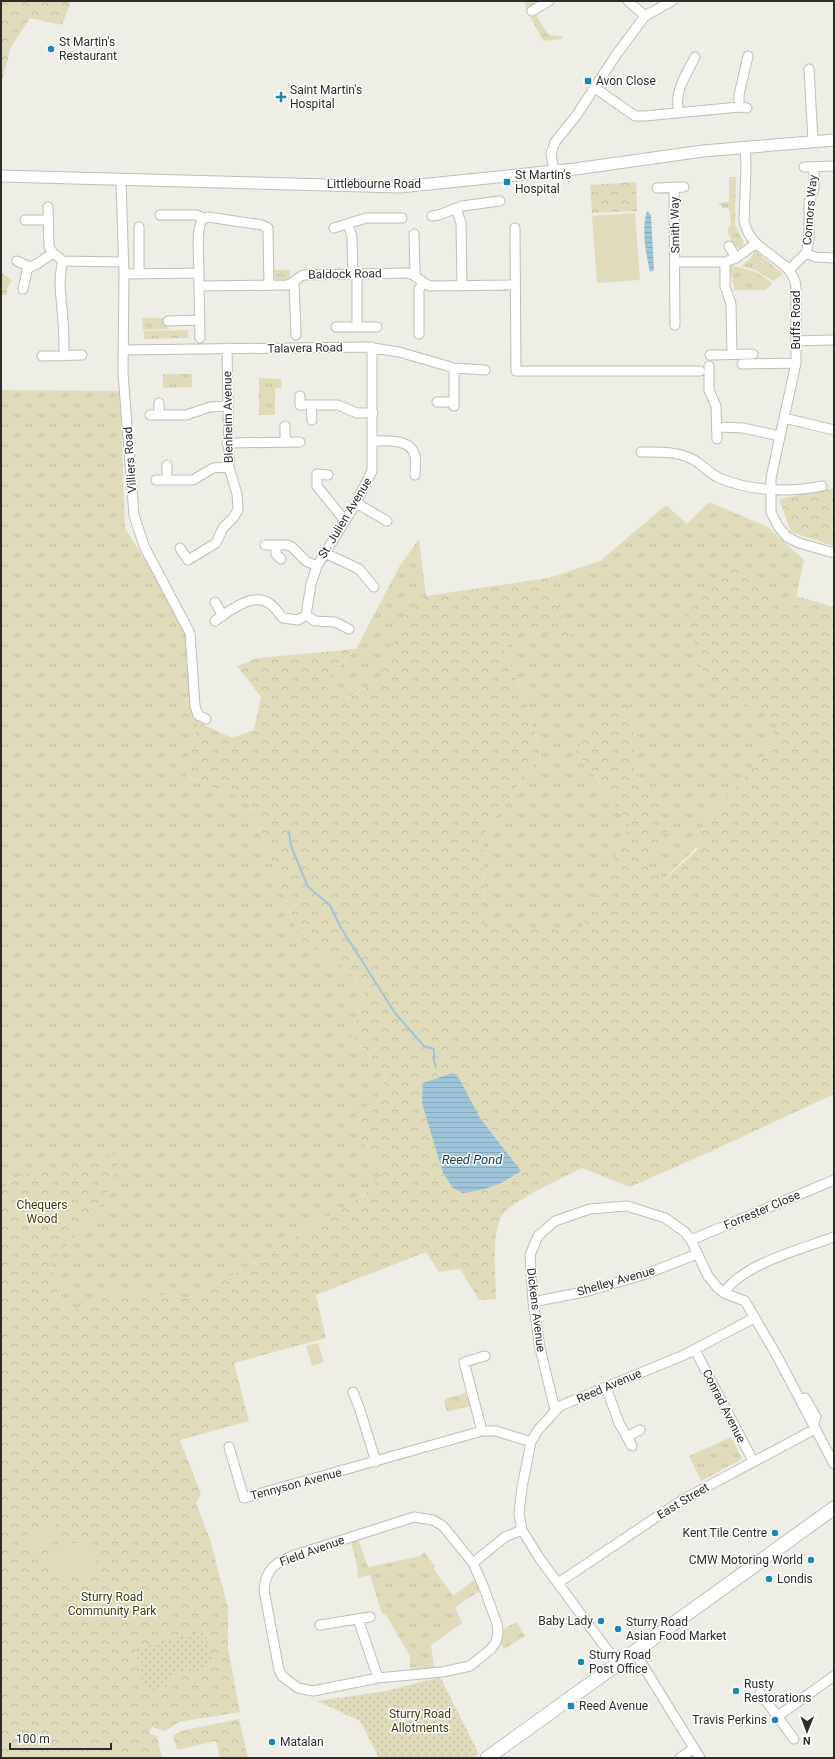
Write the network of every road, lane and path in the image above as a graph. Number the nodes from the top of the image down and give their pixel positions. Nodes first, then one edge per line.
1 (549, 1) edge
2 (628, 1) edge
3 (672, 1) edge
4 (536, 7) edge
5 (645, 16) junction
6 (744, 60) dead end
7 (690, 61) dead end
8 (809, 69) dead end
9 (595, 88) junction
10 (678, 112) junction
11 (834, 140) edge
12 (814, 141) junction
13 (745, 147) junction
14 (834, 166) edge
15 (804, 167) dead end
16 (814, 167) junction
17 (554, 170) junction
18 (1, 176) edge
19 (121, 181) junction
20 (674, 187) junction
21 (684, 187) dead end
22 (657, 188) dead end
23 (500, 201) dead end
24 (48, 207) dead end
25 (456, 208) junction
26 (160, 215) dead end
27 (432, 216) dead end
28 (204, 218) junction
29 (402, 218) dead end
30 (25, 220) dead end
31 (48, 220) junction
32 (348, 224) junction
33 (139, 227) dead end
34 (334, 228) dead end
35 (515, 228) dead end
36 (404, 242) dead end
37 (755, 244) junction
38 (729, 246) dead end
39 (53, 253) junction
40 (806, 253) junction
41 (736, 258) junction
42 (834, 258) edge
43 (17, 261) dead end
44 (63, 261) junction
45 (123, 262) junction
46 (676, 262) junction
47 (725, 262) junction
48 (28, 267) junction
49 (789, 270) junction
50 (199, 273) junction
51 (124, 274) junction
52 (139, 274) junction
53 (355, 274) junction
54 (415, 275) junction
55 (294, 283) junction
56 (423, 283) junction
57 (269, 285) junction
58 (515, 285) junction
59 (199, 286) junction
60 (462, 286) junction
61 (23, 289) dead end
62 (200, 320) junction
63 (168, 321) dead end
64 (675, 325) dead end
65 (336, 327) dead end
66 (357, 327) junction
67 (377, 327) dead end
68 (419, 334) dead end
69 (296, 335) dead end
70 (200, 338) dead end
71 (831, 340) dead end
72 (797, 341) junction
73 (372, 347) junction
74 (227, 348) junction
75 (123, 350) junction
76 (732, 354) junction
77 (753, 354) dead end
78 (82, 355) dead end
79 (710, 355) dead end
80 (42, 356) dead end
81 (64, 356) junction
82 (796, 363) junction
83 (742, 364) dead end
84 (709, 366) dead end
85 (454, 368) junction
86 (485, 370) dead end
87 (700, 371) dead end
88 (300, 396) dead end
89 (437, 402) dead end
90 (159, 403) dead end
91 (312, 405) junction
92 (227, 406) junction
93 (372, 413) junction
94 (784, 418) junction
95 (312, 420) dead end
96 (285, 426) dead end
97 (717, 427) junction
98 (834, 430) edge
99 (779, 436) junction
100 (717, 439) dead end
101 (373, 441) junction
102 (284, 442) junction
103 (300, 442) dead end
104 (227, 443) junction
105 (641, 452) dead end
106 (167, 465) dead end
107 (229, 467) junction
108 (328, 474) dead end
109 (415, 475) dead end
110 (156, 480) dead end
111 (167, 480) junction
112 (822, 486) dead end
113 (770, 490) junction
114 (356, 503) junction
115 (345, 521) junction
116 (387, 521) dead end
117 (265, 545) dead end
118 (276, 545) junction
119 (180, 548) dead end
120 (324, 553) junction
121 (834, 553) edge
122 (281, 559) dead end
123 (317, 566) junction
124 (374, 587) dead end
125 (215, 602) dead end
126 (306, 615) junction
127 (349, 629) dead end
128 (206, 719) dead end
129 (834, 1180) edge
130 (834, 1237) edge
131 (691, 1240) junction
132 (697, 1254) junction
133 (724, 1293) junction
134 (533, 1302) junction
135 (754, 1318) junction
136 (695, 1350) junction
137 (486, 1356) dead end
138 (606, 1387) junction
139 (353, 1392) dead end
140 (555, 1410) junction
141 (814, 1427) junction
142 (640, 1430) dead end
143 (482, 1431) junction
144 (627, 1437) junction
145 (531, 1442) junction
146 (632, 1446) dead end
147 (229, 1447) dead end
148 (753, 1461) junction
149 (376, 1462) junction
150 (834, 1464) edge
151 (834, 1508) edge
152 (522, 1530) junction
153 (473, 1563) junction
154 (558, 1583) junction
155 (370, 1617) dead end
156 (358, 1619) junction
157 (320, 1625) dead end
158 (634, 1651) junction
159 (617, 1664) junction
160 (834, 1676) edge
161 (378, 1678) junction
162 (760, 1693) dead end
163 (778, 1716) junction
164 (794, 1739) dead end
165 (694, 1748) junction
166 (487, 1758) edge
167 (680, 1758) edge
168 (700, 1758) edge

1 - 4 street
2 - 5 street
3 - 5 street
5 - 9 street
6 - 10 street
7 - 10 street
8 - 12 street
9 - 10 street
9 - 17 street
11 - 12 main road, Littlebourne Road
12 - 13 main road, Littlebourne Road
13 - 17 main road, Littlebourne Road
13 - 37 street
14 - 16 street, Connors Way
15 - 16 street, Connors Way
16 - 40 street, Connors Way
17 - 19 main road, Littlebourne Road
18 - 19 main road, Littlebourne Road
19 - 45 street, Villiers Road
20 - 21 street, Smith Way
20 - 22 street, Smith Way
20 - 46 street, Smith Way
23 - 25 street
24 - 31 street
25 - 27 street
25 - 60 street
26 - 28 street
28 - 50 street
28 - 57 street
29 - 32 street
30 - 31 street
31 - 39 street
32 - 34 street
32 - 53 street
33 - 52 street
35 - 58 street
36 - 54 street
37 - 41 street, Smith Way
37 - 49 street
38 - 41 street
39 - 44 street
39 - 48 street
40 - 42 street
40 - 49 street, Connors Way
41 - 47 street, Smith Way
43 - 48 street
44 - 45 street
44 - 81 street
45 - 51 street, Villiers Road
46 - 47 street, Smith Way
46 - 64 street, Smith Way
47 - 76 street
48 - 61 street
49 - 72 street, Buffs Road
50 - 52 street
50 - 59 street
51 - 52 street
51 - 75 street, Villiers Road
53 - 54 street, Baldock Road
53 - 55 street, Baldock Road
53 - 66 street
54 - 56 street
55 - 57 street, Baldock Road
55 - 69 street
56 - 60 street
56 - 68 street
57 - 59 street, Baldock Road
58 - 60 street
58 - 87 street
59 - 62 street
62 - 63 street
62 - 70 street
65 - 66 street
66 - 67 street
71 - 72 street
72 - 82 street, Buffs Road
73 - 74 street, Talavera Road
73 - 85 street, Talavera Road
73 - 93 street, St. Julien Avenue
74 - 75 street, Talavera Road
74 - 92 street, Blenheim Avenue
75 - 128 street, Villiers Road
76 - 77 street
76 - 79 street
78 - 81 street
80 - 81 street
82 - 83 street
82 - 94 street, Buffs Road
84 - 97 street
85 - 86 street, Talavera Road
85 - 89 street
88 - 91 street
90 - 92 street
91 - 93 street
91 - 95 street
92 - 104 street, Blenheim Avenue
93 - 101 street, St. Julien Avenue
94 - 98 street
94 - 99 street, Buffs Road
96 - 102 street
97 - 99 street
97 - 100 street
99 - 113 street, Buffs Road
101 - 109 street
101 - 114 street, St. Julien Avenue
102 - 103 street
102 - 104 street
104 - 107 street, Blenheim Avenue
105 - 113 street
106 - 111 street
107 - 111 street
107 - 119 street, Blenheim Avenue
108 - 115 street
110 - 111 street
112 - 113 street
113 - 121 street, Buffs Road
114 - 115 street, St. Julien Avenue
114 - 116 street
115 - 120 street, St. Julien Avenue
117 - 118 street
118 - 122 street
118 - 123 street
120 - 123 street, St. Julien Avenue
120 - 124 street
123 - 126 street, St. Julien Avenue
125 - 126 street
126 - 127 street
129 - 131 street, Forrester Close
130 - 133 street
131 - 132 street
131 - 134 street, Dickens Avenue
132 - 133 street
132 - 134 street, Shelley Avenue
133 - 135 street
134 - 140 street, Dickens Avenue
135 - 136 street, Reed Avenue
135 - 141 street
136 - 138 street, Reed Avenue
136 - 148 street, Conrad Avenue
137 - 143 street
138 - 140 street, Reed Avenue
138 - 144 street
139 - 149 street
140 - 145 street, Reed Avenue
141 - 148 street, East Street
141 - 150 street
142 - 144 street
143 - 145 street, Tennyson Avenue
143 - 149 street, Tennyson Avenue
144 - 146 street
145 - 152 street, Reed Avenue
147 - 149 street, Tennyson Avenue
148 - 154 street, East Street
151 - 158 highway
152 - 153 street
152 - 154 street, Reed Avenue
153 - 161 street, Field Avenue
153 - 161 street, Field Avenue
154 - 159 street, Reed Avenue
155 - 156 street
156 - 157 street
156 - 161 street
158 - 159 highway
158 - 165 street
159 - 166 highway
160 - 163 street
162 - 163 street
163 - 164 street
165 - 167 street
165 - 168 street

